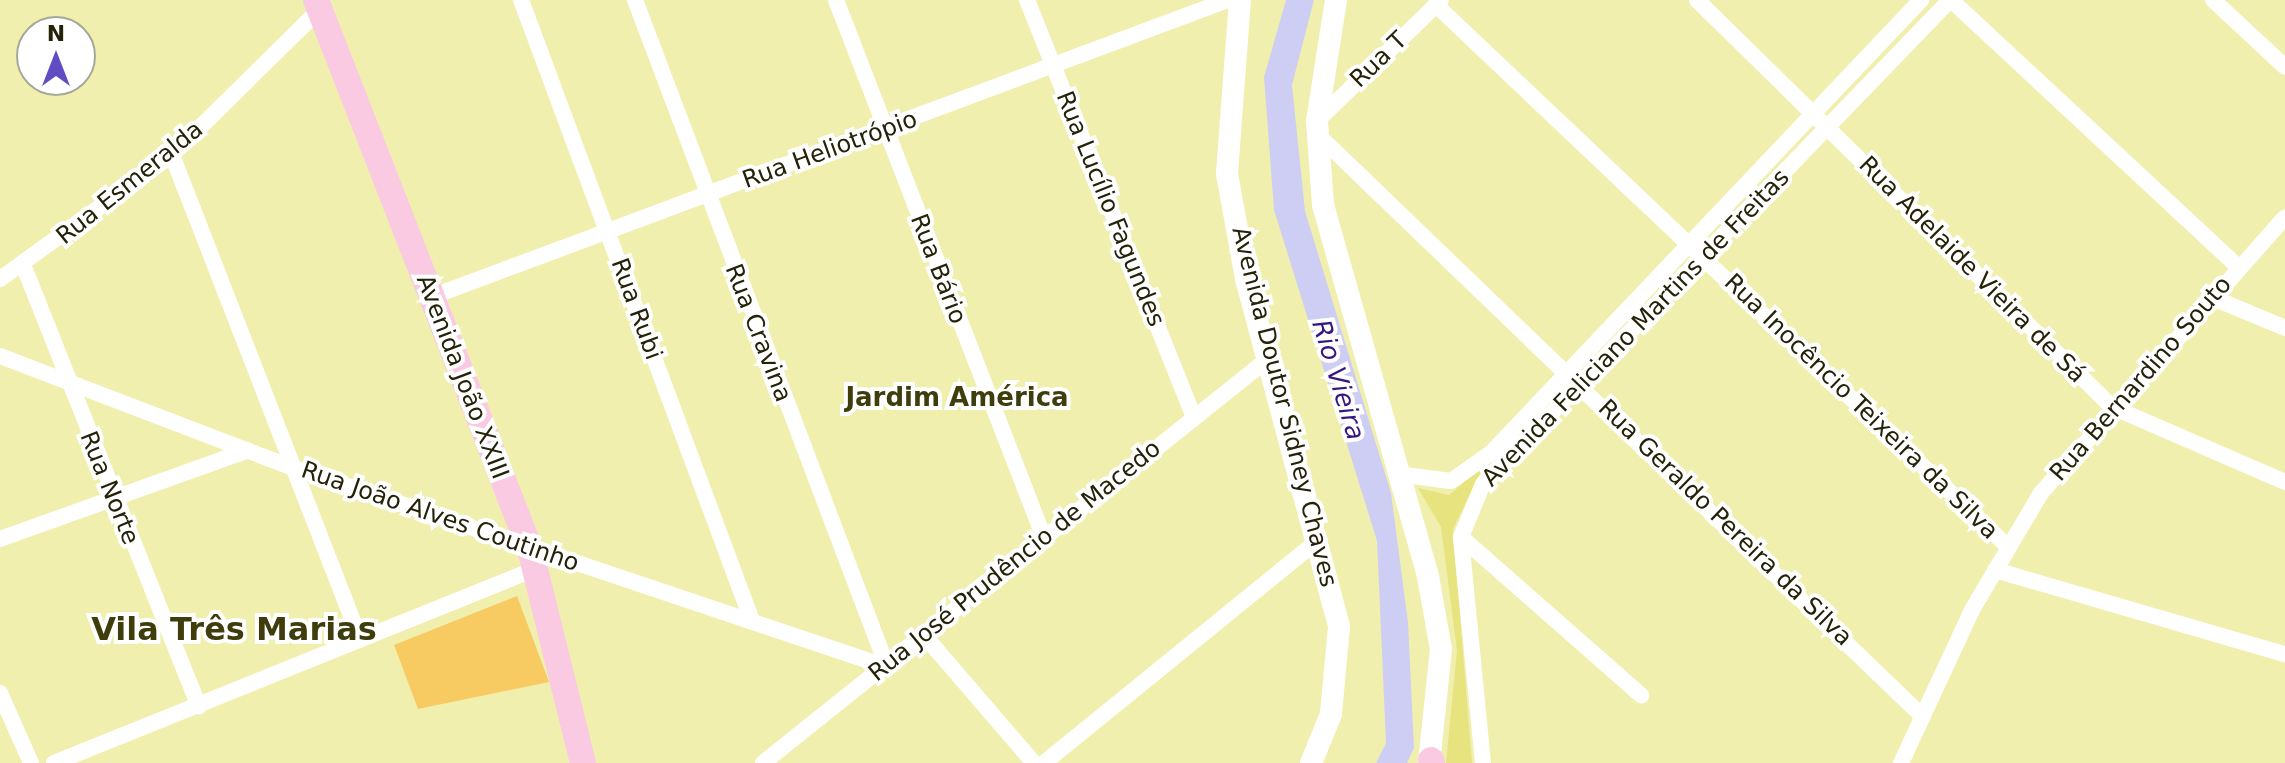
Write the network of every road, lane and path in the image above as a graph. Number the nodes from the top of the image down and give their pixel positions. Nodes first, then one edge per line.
1 (521, 0) edge
2 (635, 0) edge
3 (836, 0) edge
4 (1027, 0) edge
5 (1228, 0) edge
6 (1240, 0) edge
7 (1336, 0) edge
8 (1697, 0) edge
9 (1921, 0) edge
10 (1950, 0) edge
11 (2213, 0) edge
12 (1438, 2) edge
13 (318, 4) edge
14 (1052, 67) junction
15 (2285, 67) edge
16 (1814, 114) junction
17 (1317, 127) junction
18 (1828, 128) junction
19 (884, 131) junction
20 (172, 155) junction
21 (705, 196) junction
22 (2285, 217) edge
23 (609, 234) junction
24 (1689, 243) junction
25 (1703, 256) junction
26 (24, 267) junction
27 (2239, 268) junction
28 (0, 279) edge
29 (431, 297) junction
30 (2211, 297) junction
31 (2285, 328) edge
32 (0, 356) edge
33 (1268, 359) junction
34 (1566, 369) junction
35 (1580, 381) junction
36 (67, 384) junction
37 (2112, 407) junction
38 (1194, 418) junction
39 (248, 450) junction
40 (294, 468) junction
41 (1397, 474) junction
42 (2285, 482) edge
43 (112, 497) junction
44 (1461, 537) junction
45 (1044, 538) junction
46 (0, 539) edge
47 (1320, 539) junction
48 (2007, 546) junction
49 (532, 559) junction
50 (1995, 570) junction
51 (751, 618) junction
52 (923, 634) junction
53 (360, 639) junction
54 (2285, 654) edge
55 (885, 665) junction
56 (0, 693) edge
57 (1641, 695) dead end
58 (199, 706) junction
59 (1923, 717) junction
60 (1431, 762) edge
61 (31, 763) edge
62 (54, 763) edge
63 (583, 763) edge
64 (763, 763) edge
65 (1034, 763) edge
66 (1044, 763) edge
67 (1311, 763) edge
68 (1483, 763) edge
69 (1901, 763) edge

1 - 23 street, Rua Rubi
2 - 21 street, Rua Cravina
3 - 19 street, Rua Bário
4 - 14 street, Rua Lucílio Fagundes
5 - 14 street, Rua Heliotrópio
6 - 33 main road, Avenida Doutor Sidney Chaves
7 - 17 main road
8 - 16 street, Rua Adelaide Vieira de Sá
9 - 16 street, Avenida Feliciano Martins de Freitas
10 - 18 street, Avenida Feliciano Martins de Freitas
10 - 27 street
11 - 15 street
12 - 17 street, Rua T
12 - 24 street, Rua Inocêncio Teixeira da Silva
13 - 20 street, Rua Esmeralda
13 - 29 main road, Avenida João XXIII
14 - 19 street, Rua Heliotrópio
14 - 38 street, Rua Lucílio Fagundes
16 - 18 street, Rua Adelaide Vieira de Sá
16 - 24 street, Avenida Feliciano Martins de Freitas
17 - 34 street, Rua Geraldo Pereira da Silva
17 - 41 main road
18 - 25 street, Avenida Feliciano Martins de Freitas
18 - 37 street, Rua Adelaide Vieira de Sá
19 - 21 street, Rua Heliotrópio
19 - 45 street, Rua Bário
20 - 26 street, Rua Esmeralda
20 - 40 street
21 - 23 street, Rua Heliotrópio
21 - 55 street, Rua Cravina
22 - 27 street, Rua Bernardino Souto
23 - 29 street, Rua Heliotrópio
23 - 51 street, Rua Rubi
24 - 25 street, Rua Inocêncio Teixeira da Silva
24 - 34 street, Avenida Feliciano Martins de Freitas
25 - 35 street, Avenida Feliciano Martins de Freitas
25 - 48 street, Rua Inocêncio Teixeira da Silva
26 - 28 street, Rua Esmeralda
26 - 36 street, Rua Norte
27 - 30 street, Rua Bernardino Souto
29 - 49 main road, Avenida João XXIII
30 - 31 street
30 - 37 street, Rua Bernardino Souto
32 - 36 street, Rua João Alves Coutinho
33 - 38 street, Rua José Prudêncio de Macedo
33 - 47 main road, Avenida Doutor Sidney Chaves
34 - 35 street, Rua Geraldo Pereira da Silva
34 - 41 street, Avenida Feliciano Martins de Freitas
35 - 44 street, Avenida Feliciano Martins de Freitas
35 - 59 street, Rua Geraldo Pereira da Silva
36 - 39 street, Rua João Alves Coutinho
36 - 43 street, Rua Norte
37 - 42 street, Rua Adelaide Vieira de Sá
37 - 48 street, Rua Bernardino Souto
38 - 45 street, Rua José Prudêncio de Macedo
39 - 40 street, Rua João Alves Coutinho
39 - 43 street
40 - 49 street, Rua João Alves Coutinho
40 - 53 street
41 - 60 main road
43 - 46 street
43 - 58 street, Rua Norte
44 - 57 street
44 - 68 street, Avenida Feliciano Martins de Freitas
45 - 52 street, Rua José Prudêncio de Macedo
47 - 66 street
47 - 67 main road, Avenida Doutor Sidney Chaves
48 - 50 street, Rua Bernardino Souto
49 - 51 street, Rua João Alves Coutinho
49 - 53 street
49 - 63 main road, Avenida João XXIII
50 - 54 street
50 - 59 street, Rua Bernardino Souto
51 - 55 street, Rua João Alves Coutinho
52 - 55 street, Rua José Prudêncio de Macedo
52 - 65 street
53 - 58 street
55 - 64 street, Rua José Prudêncio de Macedo
56 - 61 street
58 - 62 street
59 - 69 street, Rua Bernardino Souto

